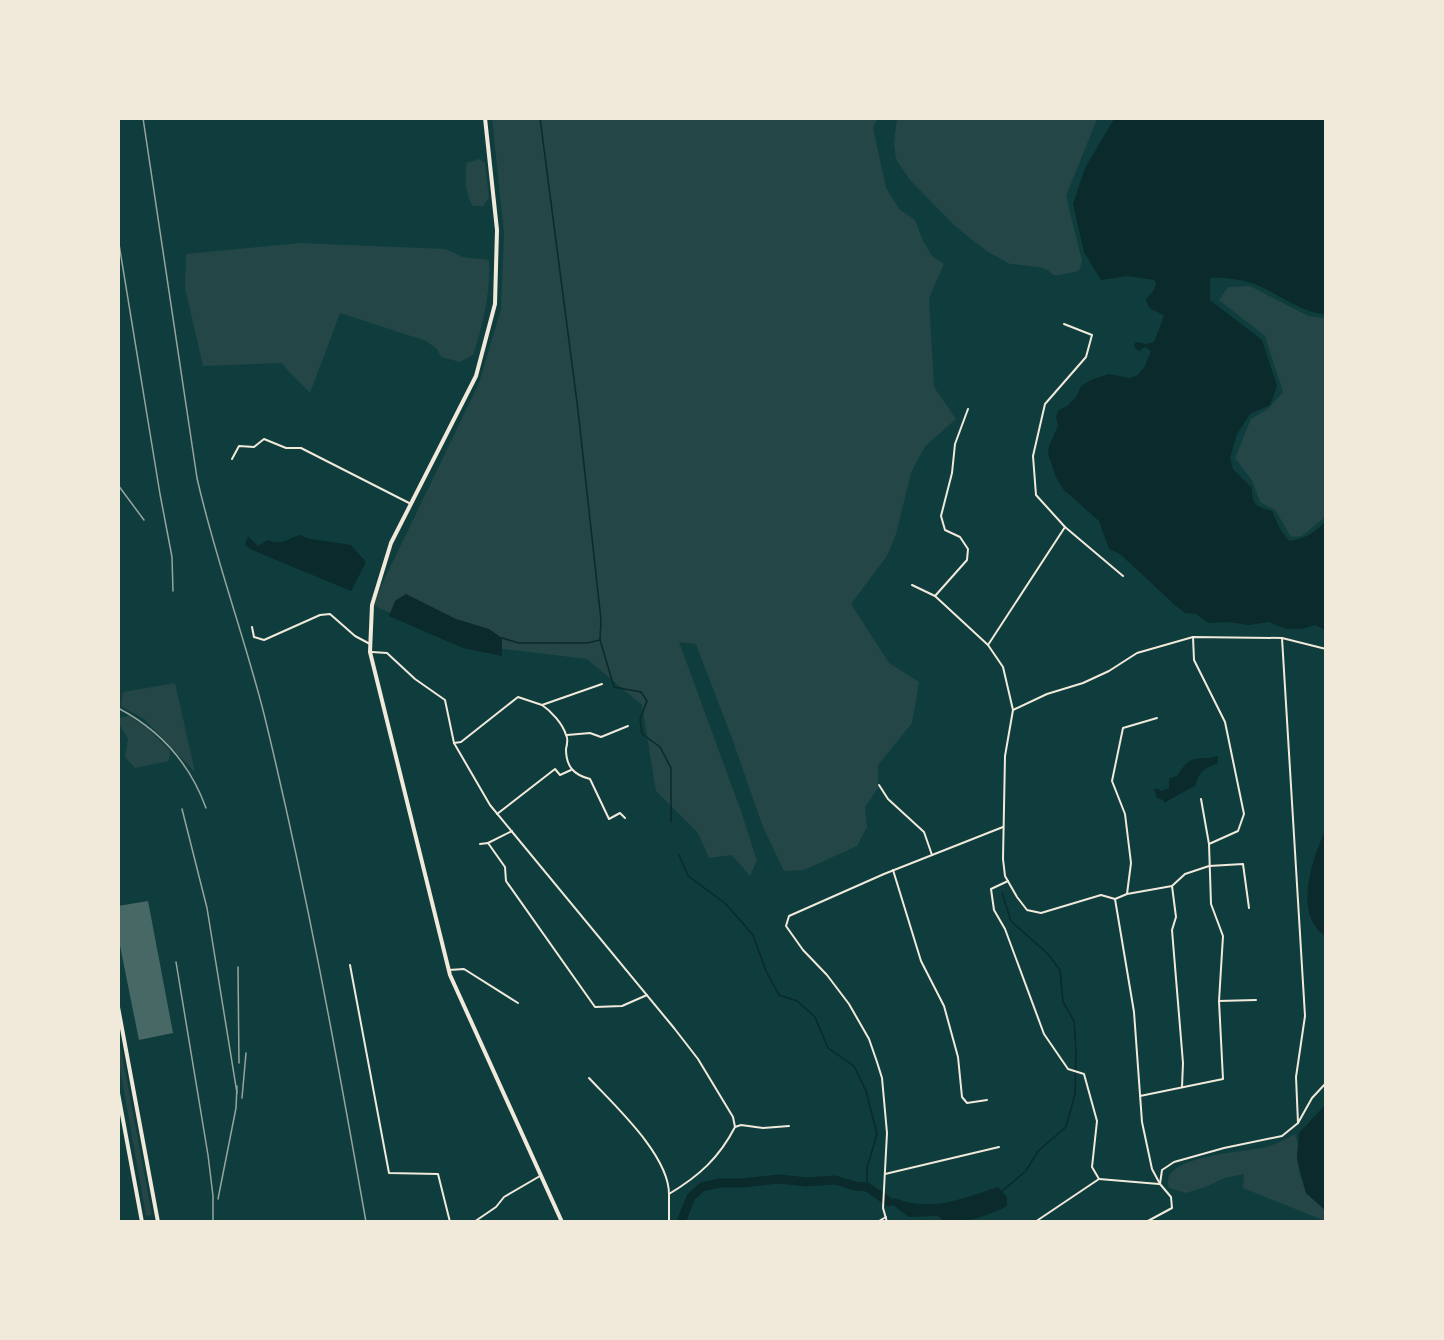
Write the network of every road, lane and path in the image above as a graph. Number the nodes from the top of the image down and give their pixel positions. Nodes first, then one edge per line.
1 (485, 118) edge
2 (1064, 324) dead end
3 (968, 409) dead end
4 (232, 459) dead end
5 (411, 504) junction
6 (1065, 527) junction
7 (1123, 576) dead end
8 (912, 585) dead end
9 (935, 596) junction
10 (252, 627) dead end
11 (1193, 637) junction
12 (1282, 638) junction
13 (370, 644) junction
14 (988, 645) junction
15 (1326, 650) edge
16 (370, 652) junction
17 (602, 684) dead end
18 (543, 705) junction
19 (1013, 710) junction
20 (1157, 718) dead end
21 (628, 726) dead end
22 (567, 735) junction
23 (454, 743) junction
24 (572, 769) junction
25 (879, 785) dead end
26 (1201, 799) dead end
27 (497, 814) junction
28 (625, 818) dead end
29 (1003, 827) junction
30 (512, 831) junction
31 (488, 843) junction
32 (480, 844) dead end
33 (1209, 844) junction
34 (932, 855) junction
35 (1209, 866) junction
36 (893, 870) junction
37 (1008, 881) junction
38 (1172, 886) junction
39 (1127, 894) junction
40 (1115, 899) junction
41 (1249, 908) dead end
42 (350, 965) dead end
43 (449, 970) junction
44 (647, 995) junction
45 (1256, 1000) dead end
46 (1219, 1001) junction
47 (518, 1003) dead end
48 (118, 1007) edge
49 (589, 1078) dead end
50 (1326, 1083) edge
51 (1182, 1087) junction
52 (118, 1093) edge
53 (1140, 1096) junction
54 (987, 1100) dead end
55 (1298, 1124) junction
56 (789, 1126) dead end
57 (735, 1127) junction
58 (999, 1148) dead end
59 (885, 1174) junction
60 (541, 1176) junction
61 (1099, 1179) junction
62 (1160, 1184) junction
63 (669, 1194) junction
64 (886, 1217) junction
65 (142, 1221) edge
66 (158, 1221) edge
67 (450, 1221) edge
68 (474, 1221) edge
69 (562, 1221) edge
70 (669, 1221) edge
71 (790, 1221) edge
72 (833, 1221) edge
73 (870, 1221) edge
74 (888, 1221) edge
75 (1035, 1221) edge
76 (1146, 1221) edge

1 - 5 main road
2 - 6 street
3 - 9 street
4 - 5 street
5 - 13 main road
6 - 7 street
6 - 14 street
8 - 9 street
9 - 14 street
10 - 13 street
11 - 12 street
11 - 19 street
11 - 33 street
12 - 15 street
12 - 55 street
13 - 16 main road
14 - 19 street
16 - 23 street
16 - 43 main road
17 - 18 street
18 - 22 street
18 - 23 street
19 - 29 street
20 - 39 street
21 - 22 street
22 - 24 street
23 - 27 street
24 - 27 street
24 - 28 street
25 - 34 street
26 - 33 street
27 - 30 street
29 - 34 street
29 - 37 street
30 - 31 street
30 - 44 street
31 - 32 street
31 - 44 street
33 - 35 street
34 - 36 street
35 - 38 street
35 - 41 street
35 - 46 street
36 - 54 street
36 - 59 street
37 - 40 street
37 - 61 street
38 - 39 street
38 - 51 street
39 - 40 street
40 - 53 street
42 - 67 street
43 - 47 street
43 - 60 main road
44 - 57 street
45 - 46 street
46 - 51 street
48 - 66 main road
49 - 63 street
50 - 55 street
51 - 53 street
52 - 65 main road
53 - 62 street
55 - 62 street
56 - 57 street
57 - 63 street
58 - 59 street
59 - 64 street
60 - 68 street
60 - 69 main road
61 - 62 street
61 - 75 street
62 - 76 street
63 - 70 street
64 - 73 street
64 - 74 street
71 - 72 street

